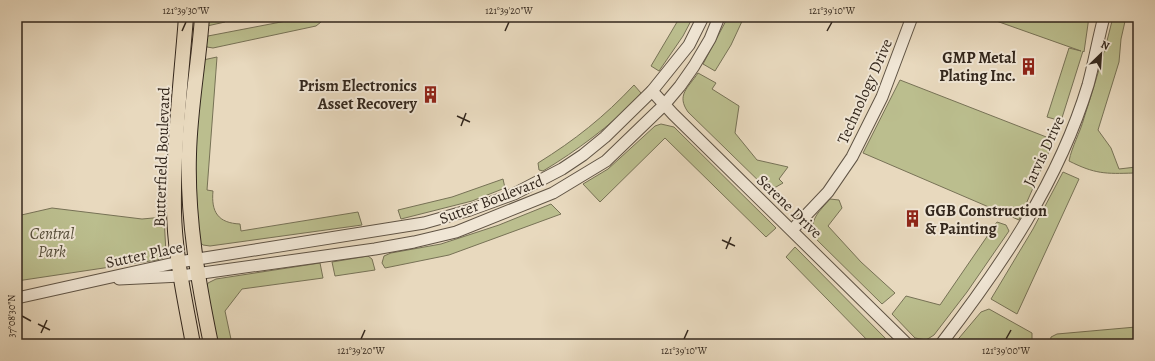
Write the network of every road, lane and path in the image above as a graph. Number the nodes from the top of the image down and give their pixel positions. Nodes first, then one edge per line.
1 (186, 17) edge
2 (202, 17) edge
3 (703, 17) edge
4 (719, 17) edge
5 (912, 17) edge
6 (1104, 17) edge
7 (652, 91) junction
8 (664, 105) junction
9 (792, 230) junction
10 (195, 260) junction
11 (179, 262) junction
12 (196, 274) junction
13 (181, 276) junction
14 (100, 279) junction
15 (17, 298) edge
16 (193, 344) edge
17 (211, 344) edge
18 (907, 344) edge
19 (941, 344) edge

1 - 11 main road, Butterfield Boulevard
2 - 10 main road, Butterfield Boulevard
3 - 7 street, Sutter Boulevard
4 - 8 street, Sutter Boulevard
5 - 9 street, Technology Drive
6 - 19 street, Jarvis Drive
7 - 8 street, Serene Drive
7 - 10 street, Sutter Boulevard
8 - 9 street, Serene Drive
8 - 12 street, Sutter Boulevard
9 - 18 street, Serene Drive
10 - 11 street, Sutter Place
10 - 12 main road, Butterfield Boulevard
11 - 13 main road, Butterfield Boulevard
11 - 14 street, Sutter Place
12 - 13 street, Sutter Place
12 - 17 main road, Butterfield Boulevard
13 - 14 street, Sutter Place
13 - 16 main road, Butterfield Boulevard
14 - 15 street, Sutter Place

